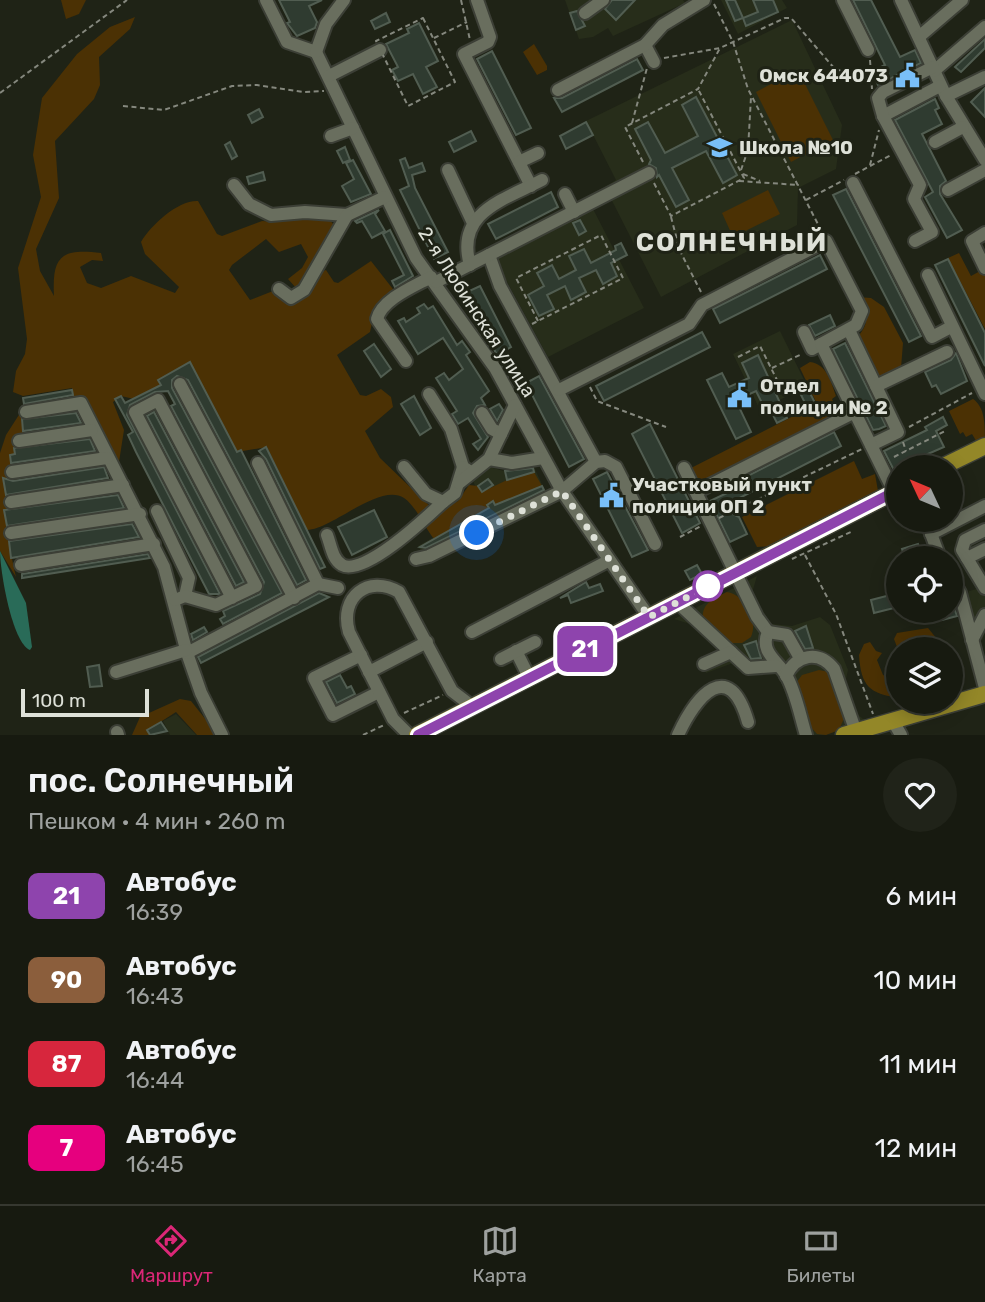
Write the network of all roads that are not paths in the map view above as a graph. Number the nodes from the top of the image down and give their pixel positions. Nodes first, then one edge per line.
1 (266, 0) edge
2 (344, 0) edge
3 (477, 0) edge
4 (603, 0) edge
5 (704, 0) edge
6 (843, 0) edge
7 (901, 0) edge
8 (962, 0) edge
9 (585, 13) dead end
10 (985, 27) edge
11 (920, 36) junction
12 (380, 50) road end
13 (868, 50) road end
14 (316, 52) junction
15 (933, 69) junction
16 (328, 76) junction
17 (985, 77) edge
18 (558, 90) dead end
19 (943, 91) junction
20 (881, 111) junction
21 (963, 127) junction
22 (353, 128) junction
23 (331, 136) dead end
24 (935, 142) dead end
25 (538, 153) dead end
26 (985, 160) edge
27 (519, 162) junction
28 (447, 170) dead end
29 (985, 170) edge
30 (649, 173) road end
31 (853, 183) dead end
32 (234, 185) dead end
33 (948, 190) dead end
34 (565, 194) dead end
35 (385, 197) junction
36 (574, 212) junction
37 (348, 215) junction
38 (473, 223) junction
39 (985, 233) edge
40 (915, 241) dead end
41 (488, 255) junction
42 (470, 265) junction
43 (985, 268) edge
44 (928, 275) dead end
45 (434, 280) junction
46 (279, 289) dead end
47 (951, 327) junction
48 (849, 330) junction
49 (804, 332) dead end
50 (817, 346) junction
51 (947, 352) dead end
52 (407, 361) dead end
53 (180, 384) dead end
54 (876, 386) junction
55 (559, 390) junction
56 (983, 391) edge
57 (429, 394) dead end
58 (515, 405) junction
59 (26, 412) dead end
60 (855, 412) junction
61 (482, 413) dead end
62 (92, 430) junction
63 (501, 434) junction
64 (19, 441) dead end
65 (871, 445) junction
66 (985, 446) edge
67 (963, 457) edge
68 (107, 458) junction
69 (543, 458) junction
70 (489, 459) junction
71 (596, 462) junction
72 (258, 463) dead end
73 (404, 467) dead end
74 (463, 467) junction
75 (684, 468) dead end
76 (12, 472) dead end
77 (476, 473) junction
78 (886, 473) edge
79 (459, 484) junction
80 (123, 485) junction
81 (562, 491) junction
82 (696, 492) junction
83 (886, 496) edge
84 (11, 502) dead end
85 (443, 502) junction
86 (985, 506) edge
87 (157, 511) dead end
88 (139, 514) junction
89 (985, 530) edge
90 (11, 533) dead end
91 (931, 534) joint
92 (327, 536) dead end
93 (154, 544) junction
94 (655, 544) dead end
95 (936, 546) edge
96 (985, 549) edge
97 (967, 558) junction
98 (416, 559) dead end
99 (608, 561) junction
100 (21, 565) dead end
101 (736, 572) junction
102 (981, 574) edge
103 (318, 584) junction
104 (338, 588) dead end
105 (985, 589) edge
106 (963, 593) edge
107 (180, 598) junction
108 (232, 598) junction
109 (294, 598) junction
110 (677, 602) junction
111 (963, 605) edge
112 (985, 615) edge
113 (649, 617) junction
114 (472, 632) dead end
115 (768, 632) junction
116 (972, 640) junction
117 (427, 642) junction
118 (535, 642) dead end
119 (516, 651) junction
120 (187, 652) junction
121 (731, 652) junction
122 (361, 655) junction
123 (800, 658) junction
124 (501, 659) dead end
125 (704, 664) dead end
126 (776, 666) junction
127 (369, 671) junction
128 (116, 672) dead end
129 (786, 676) junction
130 (529, 677) junction
131 (985, 688) edge
132 (379, 692) junction
133 (985, 694) edge
134 (473, 707) junction
135 (748, 722) dead end
136 (891, 727) edge
137 (850, 733) edge
138 (222, 735) edge
139 (409, 735) edge
140 (418, 735) edge
141 (678, 735) edge
142 (806, 735) edge

1 - 14 street
2 - 14 street
3 - 27 street
4 - 9 street
5 - 18 street
6 - 13 street
7 - 11 street
8 - 11 street
10 - 15 street
11 - 15 street
12 - 16 street
14 - 16 street, 2-я Любинская улица
15 - 19 street
15 - 20 street
16 - 22 street, 2-я Любинская улица
17 - 19 street
19 - 20 street
19 - 21 street
20 - 40 street
21 - 24 street
21 - 26 street
22 - 23 street
22 - 35 street, 2-я Любинская улица
25 - 27 street
27 - 38 street
28 - 38 street
29 - 33 street
30 - 36 street
31 - 47 street
32 - 37 street
34 - 36 street
35 - 37 street
35 - 45 street, 2-я Любинская улица
36 - 41 street
37 - 46 street
38 - 42 street
39 - 43 street
41 - 42 street
41 - 55 street
42 - 45 street
44 - 47 street
45 - 52 street
45 - 58 street, 2-я Любинская улица
47 - 56 street
48 - 50 street
48 - 54 street
48 - 55 street
49 - 50 street
50 - 60 street
51 - 54 street
53 - 109 street
54 - 65 street
55 - 71 street
57 - 74 street
58 - 63 street
58 - 69 street, 2-я Любинская улица
59 - 62 street
60 - 65 street
60 - 82 street
61 - 63 street
62 - 64 street
62 - 68 street
63 - 70 street
65 - 78 street
66 - 67 main road
68 - 76 street
68 - 80 street
69 - 70 street
69 - 81 street, 2-я Любинская улица
70 - 77 street
71 - 81 street
71 - 94 street
72 - 103 street
73 - 85 street
74 - 77 street
74 - 79 street
75 - 82 street
77 - 79 street
79 - 85 street
80 - 84 street
80 - 88 street
81 - 98 street
81 - 99 street, 2-я Любинская улица
82 - 101 street
83 - 101 main road
85 - 92 street
86 - 91 street
87 - 107 street
88 - 90 street
88 - 93 street
89 - 97 street
91 - 95 street
93 - 100 street
93 - 107 street
96 - 97 street
97 - 102 street
99 - 113 street, 2-я Любинская улица
99 - 114 street
101 - 110 main road
101 - 115 street
102 - 105 street
103 - 104 street
103 - 109 street
105 - 106 street
107 - 108 street
107 - 120 street
108 - 108 street
109 - 120 street
110 - 113 main road
110 - 121 street
111 - 116 street
112 - 116 street
113 - 130 main road
115 - 123 street
115 - 126 street
116 - 131 street
117 - 122 street
117 - 127 street
117 - 134 street
118 - 119 street
119 - 124 street
119 - 130 street
120 - 128 street
120 - 138 street
121 - 125 street
121 - 126 street
122 - 127 street
122 - 132 street
123 - 129 street
123 - 137 street
126 - 129 street
127 - 132 street
129 - 142 street
130 - 134 main road
132 - 139 street
133 - 136 main road
134 - 140 main road
135 - 141 street
136 - 137 main road

